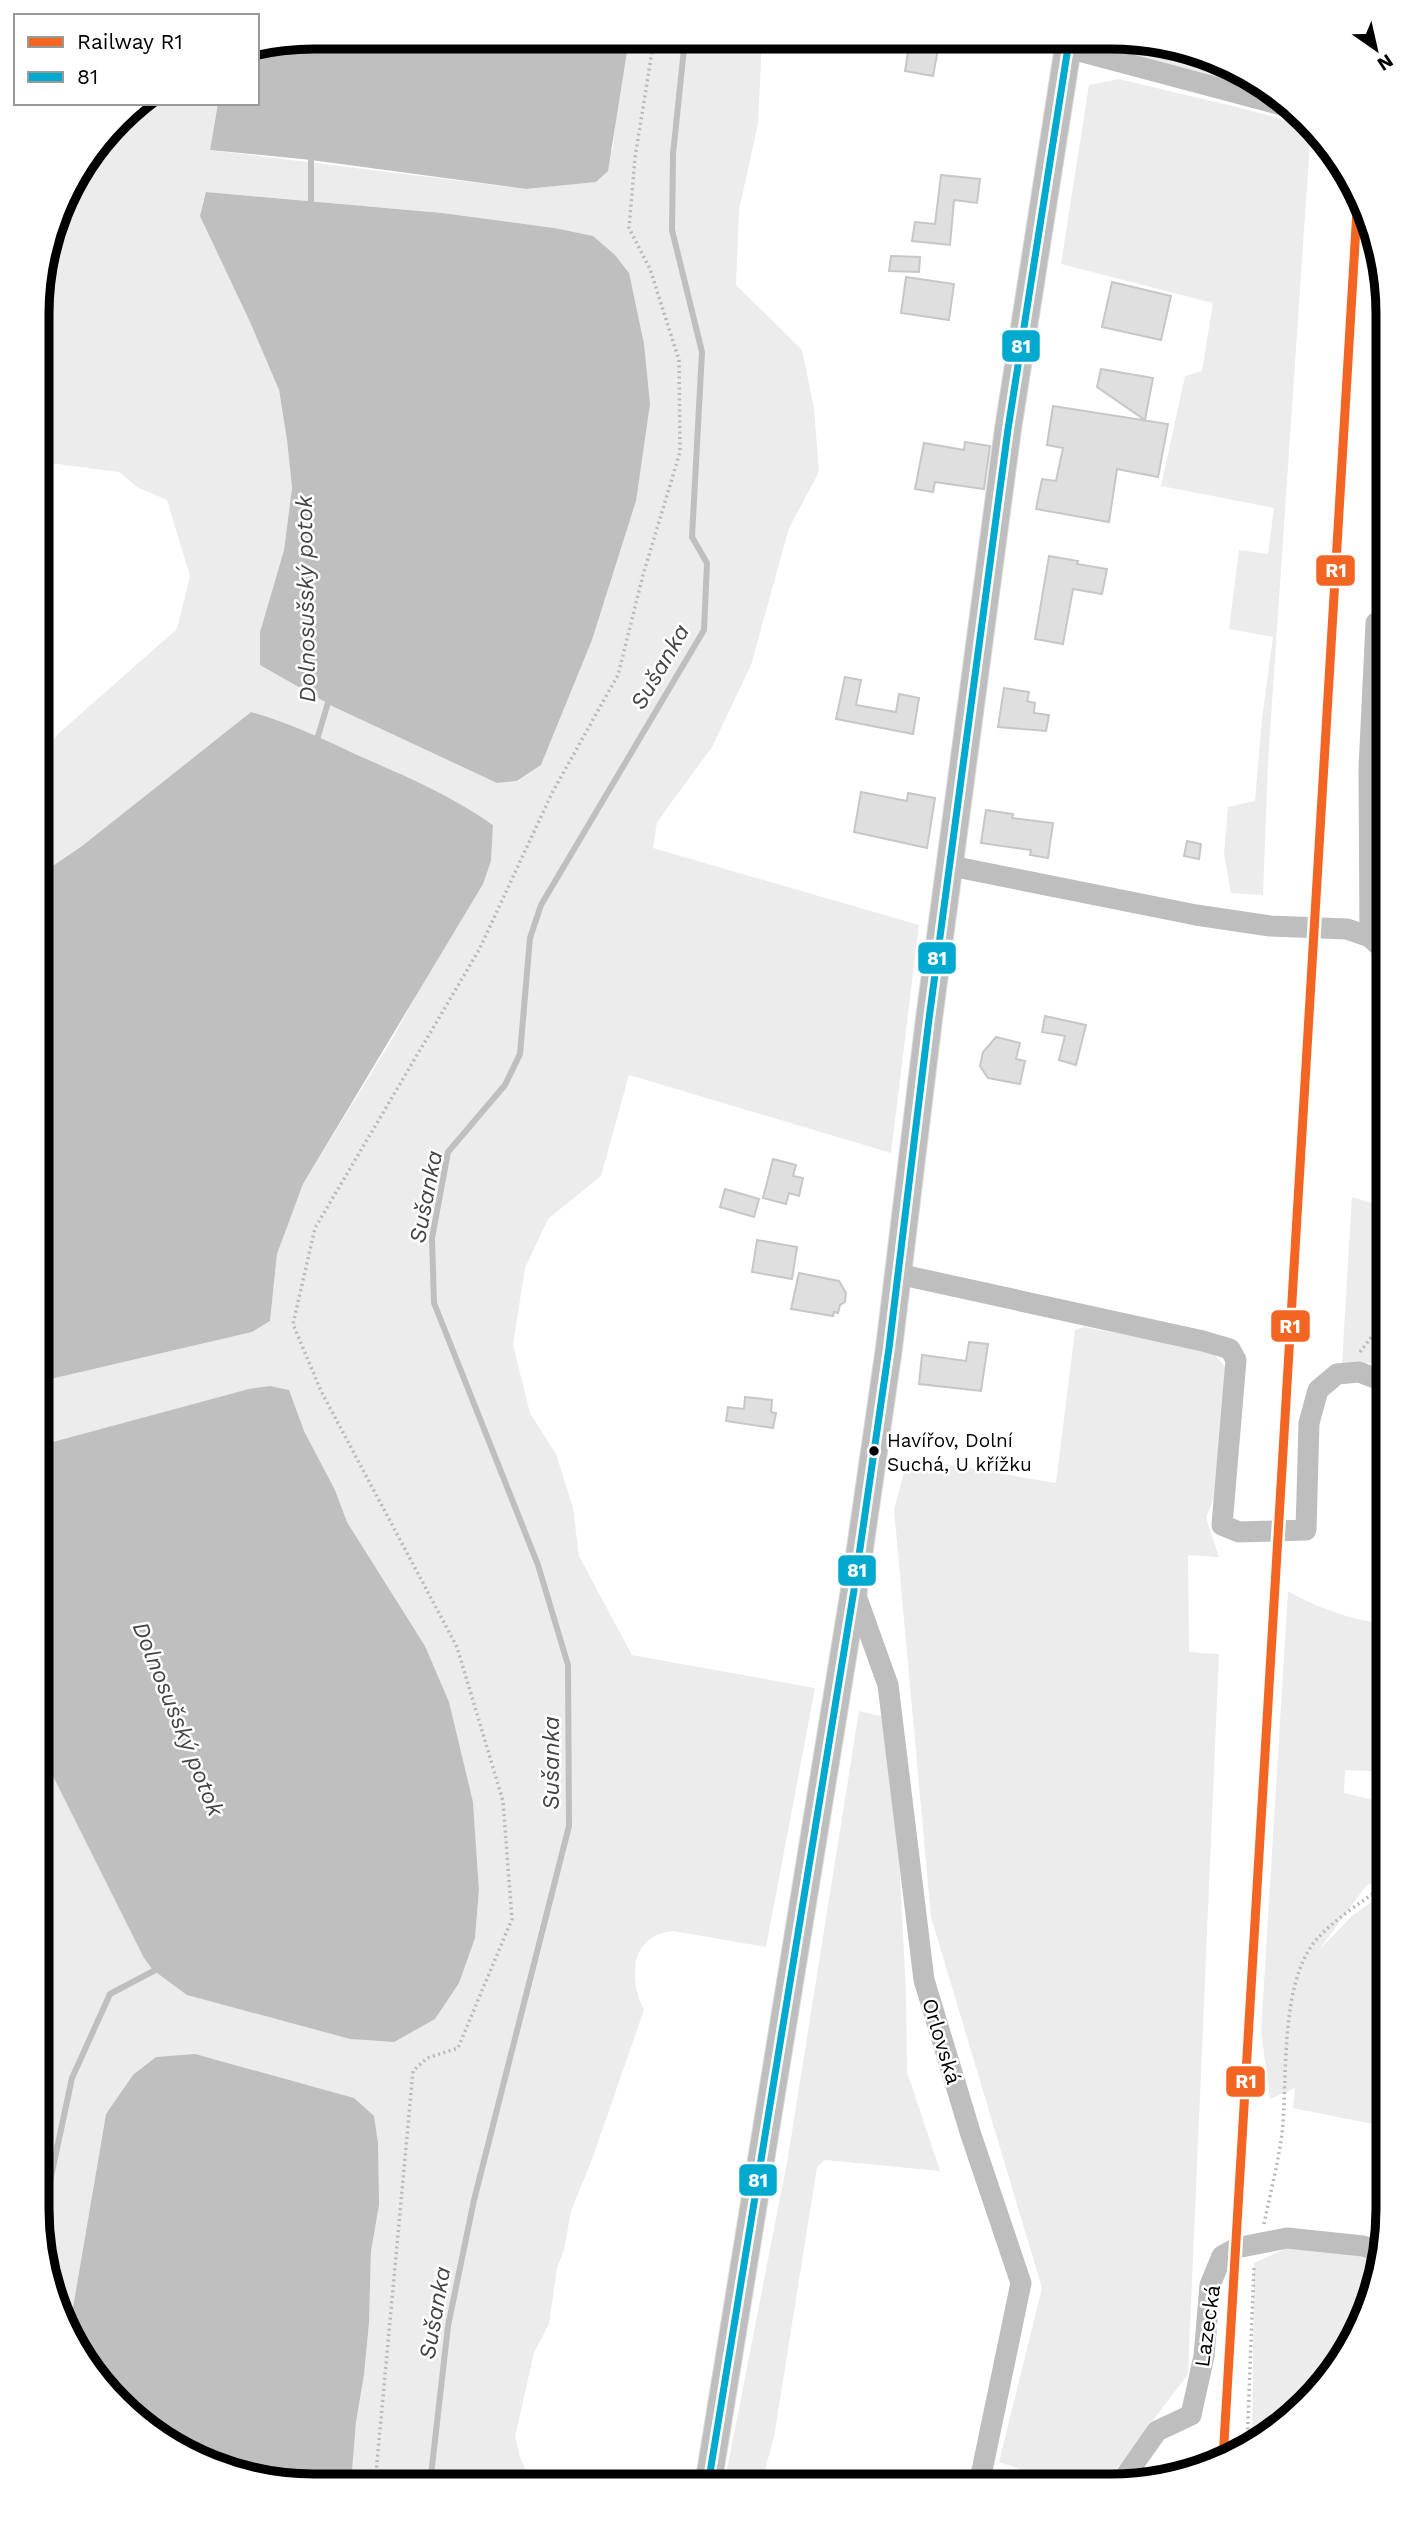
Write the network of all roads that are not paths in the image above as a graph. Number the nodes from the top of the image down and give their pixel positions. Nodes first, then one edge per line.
1 (1067, 49) edge
2 (1082, 49) edge
3 (1267, 101) edge
4 (1376, 623) edge
5 (951, 866) junction
6 (1370, 937) junction
7 (1376, 943) edge
8 (898, 1274) junction
9 (1376, 1378) edge
10 (854, 1590) junction
11 (1373, 2249) edge
12 (1127, 2473) edge
13 (710, 2474) edge
14 (982, 2474) edge

1 - 5 main road, Orlovská
2 - 3 street
4 - 6 street
5 - 6 street
5 - 8 main road, Orlovská
6 - 7 street
8 - 9 street
8 - 10 main road, Orlovská
10 - 13 main road, Orlovská
10 - 14 street, Orlovská
11 - 12 street, Lazecká

